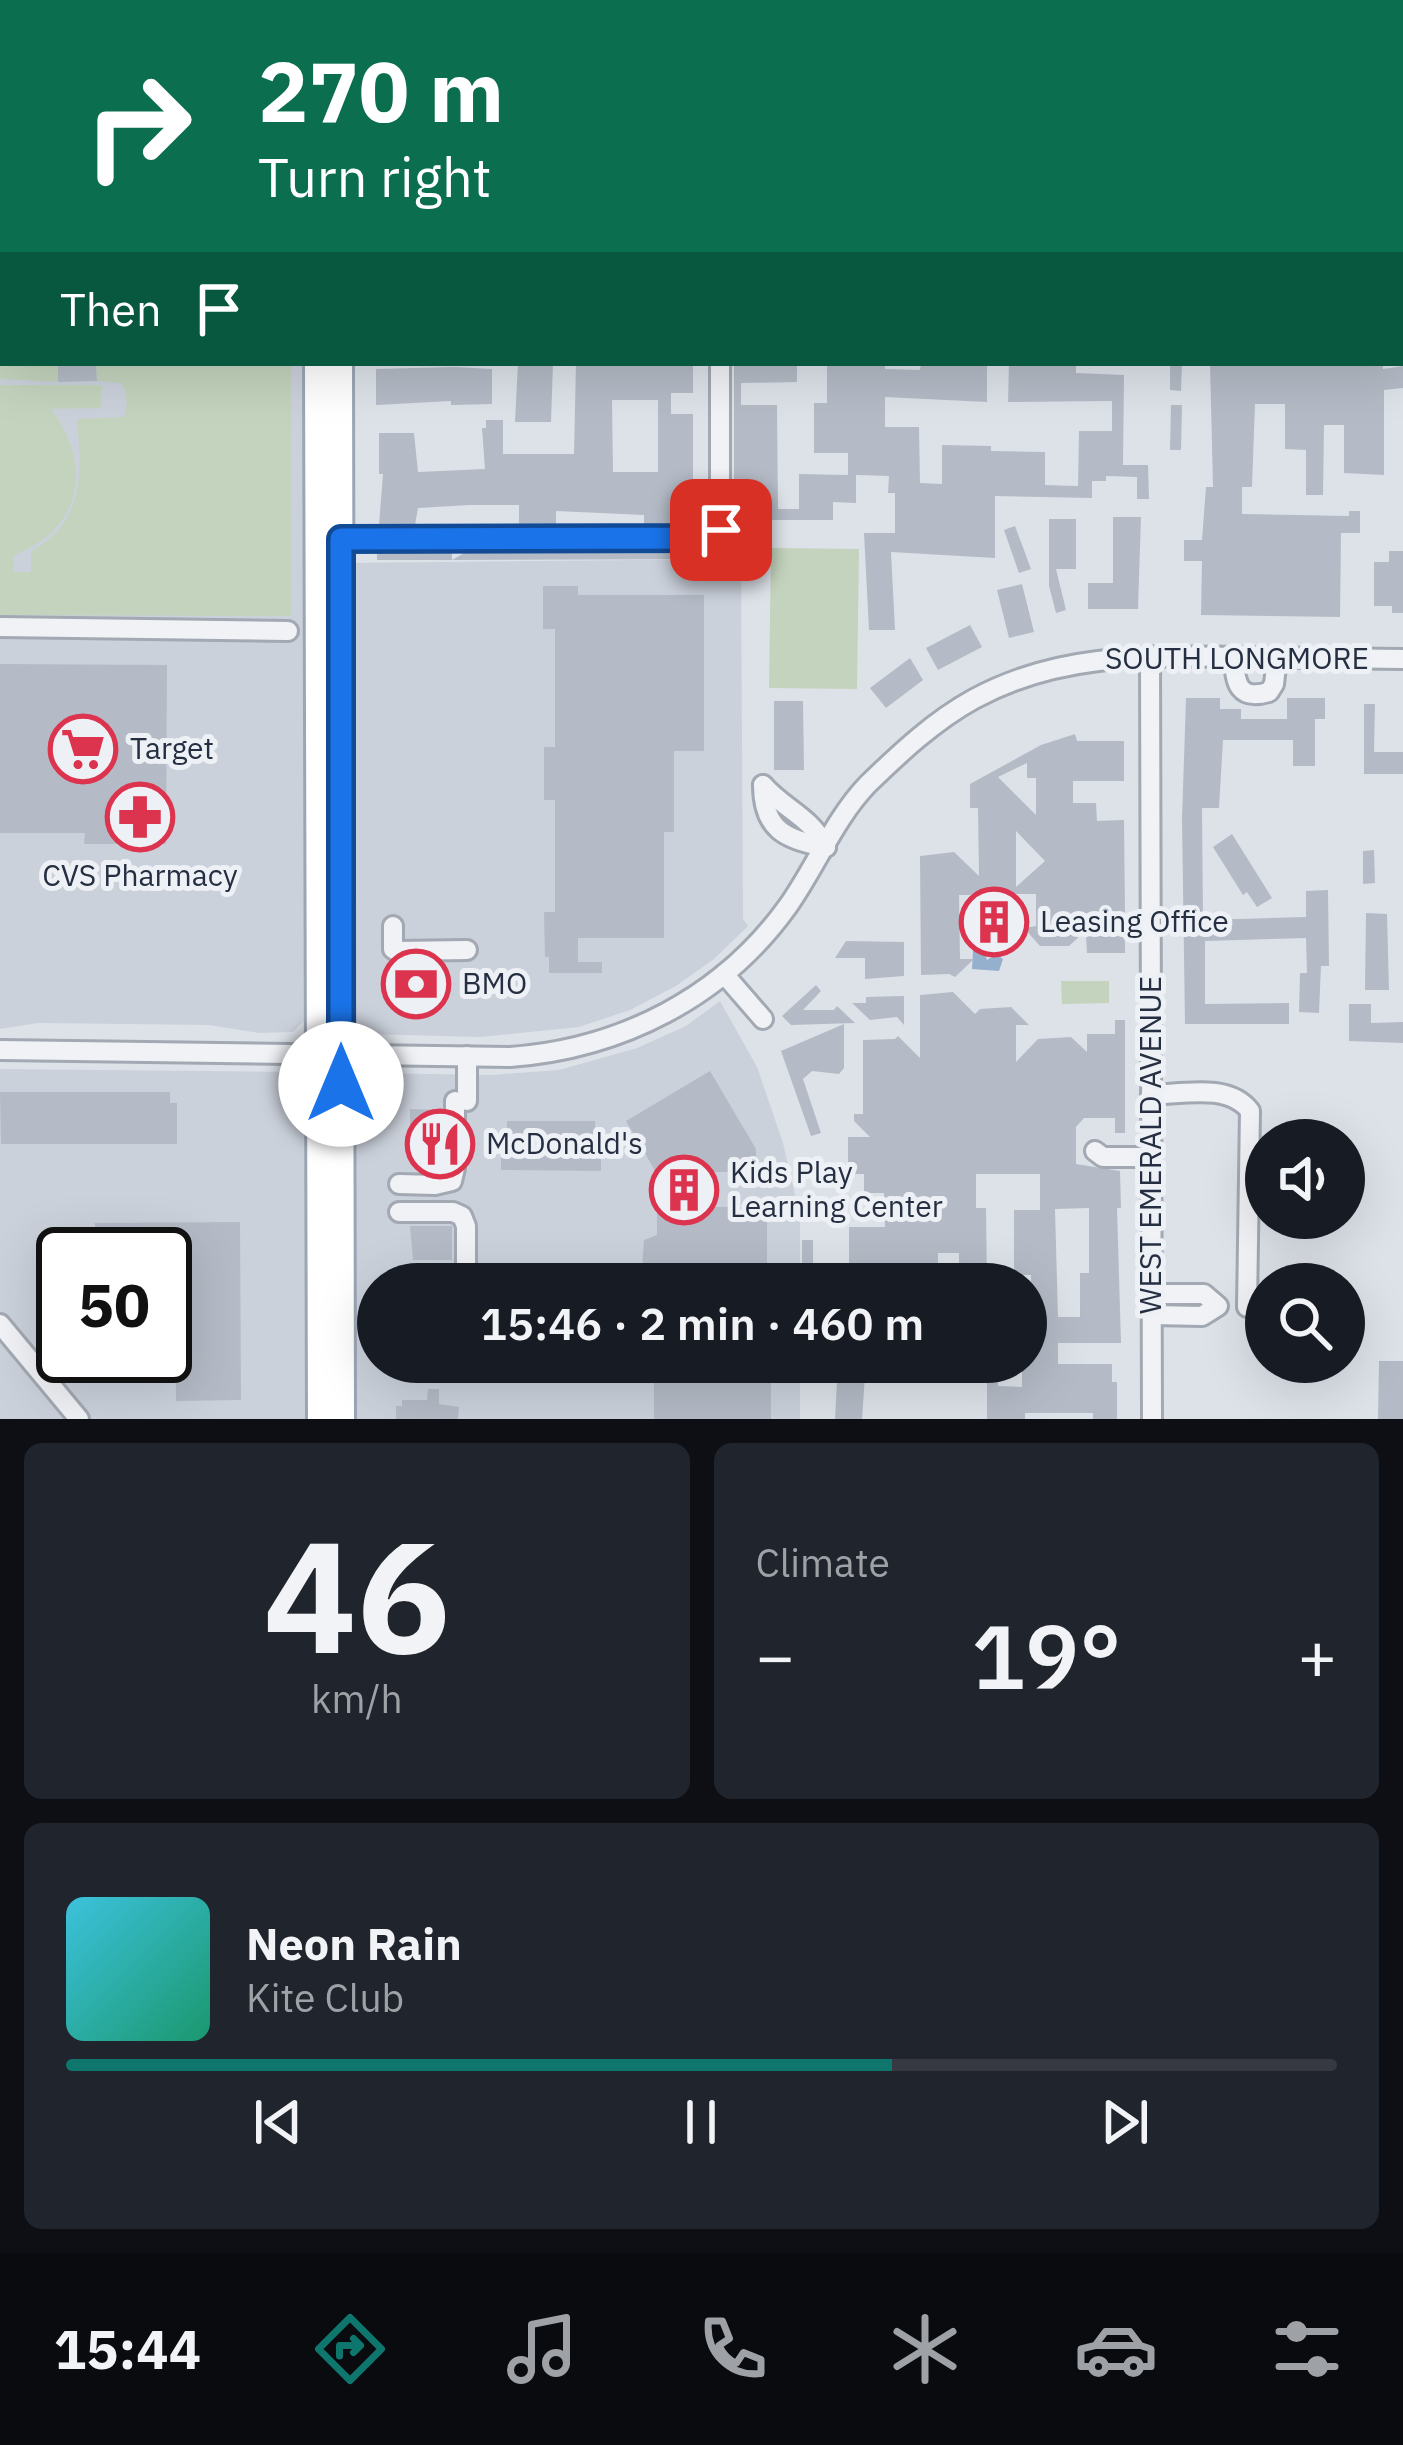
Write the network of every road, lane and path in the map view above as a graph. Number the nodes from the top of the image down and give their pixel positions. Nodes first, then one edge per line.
1 (317, 366) edge
2 (340, 366) edge
3 (720, 366) edge
4 (341, 539) junction
5 (0, 627) edge
6 (288, 631) dead end
7 (1150, 656) junction
8 (1234, 657) junction
9 (1277, 658) junction
10 (1403, 659) edge
11 (317, 666) junction
12 (341, 815) junction
13 (393, 939) dead end
14 (467, 950) dead end
15 (724, 974) junction
16 (763, 1019) dead end
17 (0, 1050) edge
18 (330, 1054) junction
19 (467, 1057) junction
20 (1151, 1095) junction
21 (1095, 1151) dead end
22 (1151, 1157) junction
23 (399, 1184) dead end
24 (399, 1212) dead end
25 (466, 1263) edge
26 (1248, 1263) edge
27 (1151, 1294) junction
28 (1151, 1315) junction
29 (0, 1324) edge
30 (79, 1419) edge
31 (320, 1419) edge
32 (342, 1419) edge
33 (1151, 1419) edge

1 - 11 main road
2 - 4 main road
3 - 4 street
4 - 12 main road
5 - 6 street
7 - 8 street, SOUTH LONGMORE
7 - 15 street, SOUTH LONGMORE
7 - 20 street, WEST EMERALD AVENUE
8 - 9 street, SOUTH LONGMORE
8 - 9 street
9 - 10 street, SOUTH LONGMORE
11 - 12 main road
11 - 18 main road
12 - 18 main road
13 - 14 street
15 - 16 street
15 - 19 street, SOUTH LONGMORE
17 - 18 street, SOUTH LONGMORE
18 - 19 street, SOUTH LONGMORE
18 - 31 main road
18 - 32 main road
19 - 23 street
20 - 22 street, WEST EMERALD AVENUE
20 - 26 street
21 - 22 street
22 - 27 street, WEST EMERALD AVENUE
24 - 25 street
27 - 28 street, WEST EMERALD AVENUE
27 - 28 street
28 - 33 street, WEST EMERALD AVENUE
29 - 30 street

